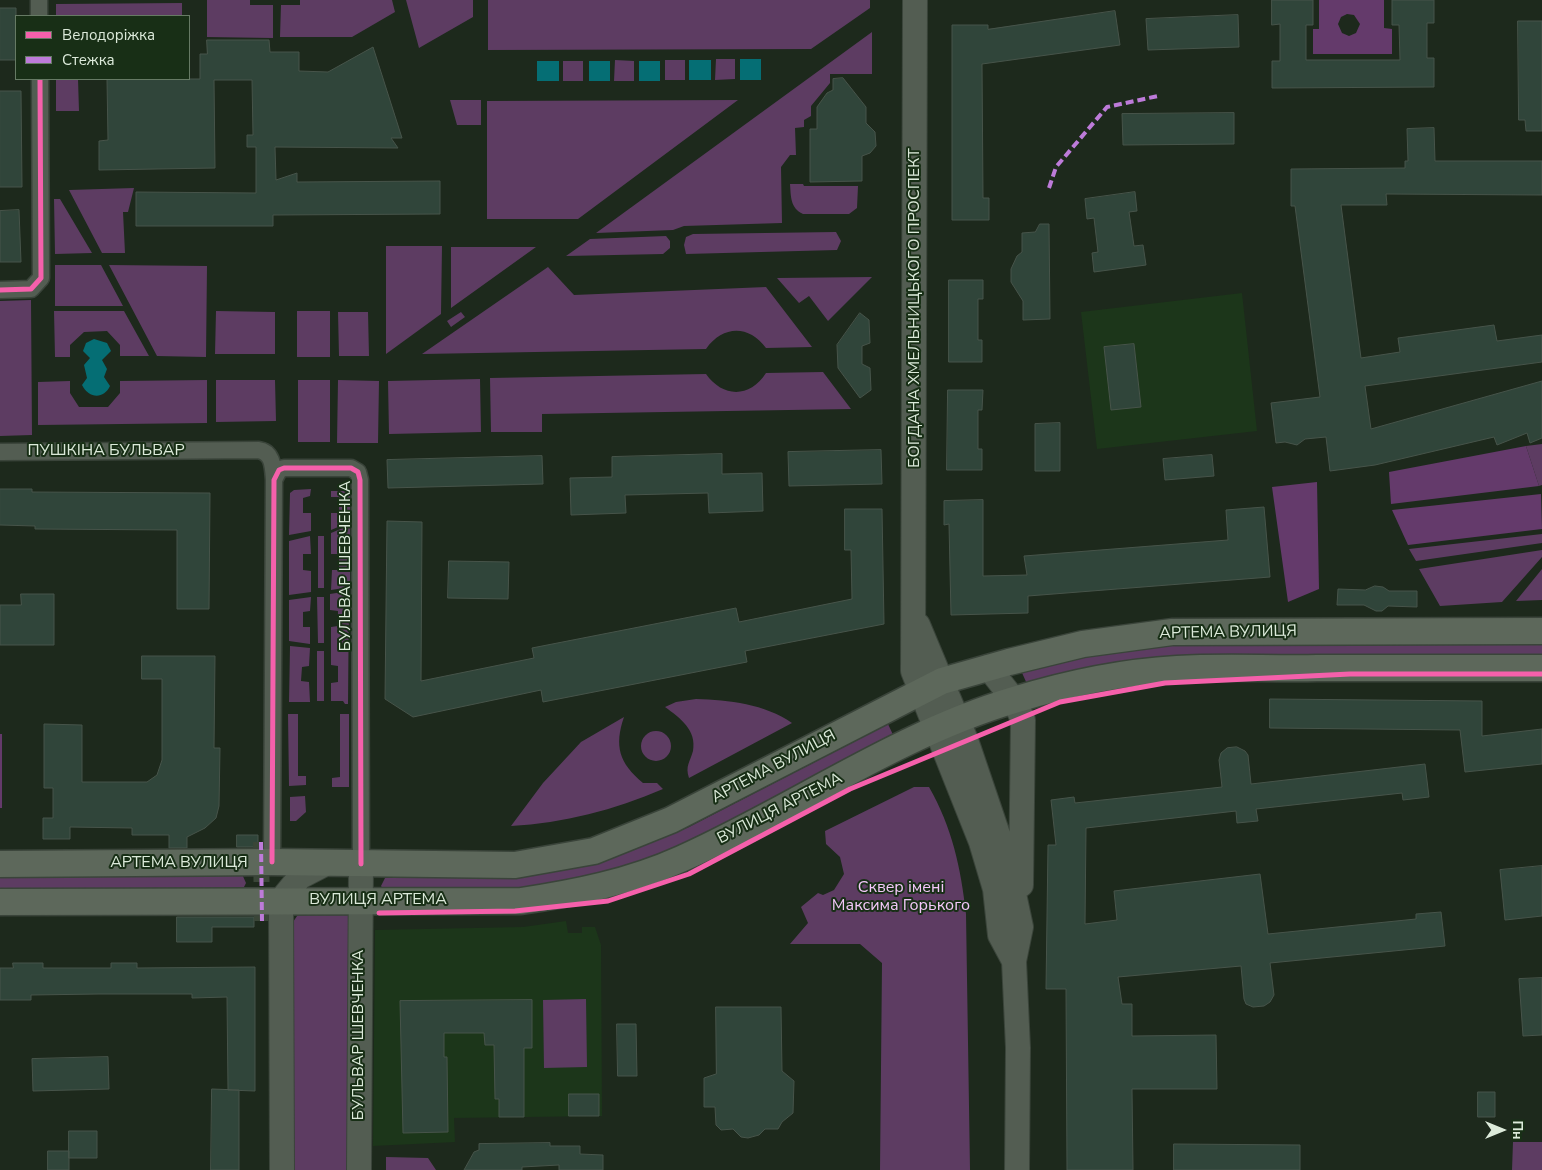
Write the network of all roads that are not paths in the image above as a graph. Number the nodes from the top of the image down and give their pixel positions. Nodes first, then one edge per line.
1 (39, 0) edge
2 (915, 0) edge
3 (39, 15) edge
4 (40, 80) edge
5 (0, 290) edge
6 (0, 452) edge
7 (274, 480) junction
8 (1542, 631) edge
9 (988, 667) junction
10 (1542, 668) edge
11 (931, 686) junction
12 (1014, 700) junction
13 (947, 725) junction
14 (272, 862) junction
15 (246, 863) junction
16 (327, 863) junction
17 (0, 864) edge
18 (360, 864) junction
19 (244, 900) junction
20 (281, 900) junction
21 (360, 900) junction
22 (0, 902) edge
23 (1021, 927) junction
24 (1014, 961) junction
25 (282, 1170) edge
26 (359, 1170) edge
27 (1017, 1170) edge

1 - 3 street
2 - 11 main road, БОГДАНА ХМЕЛЬНИЦЬКОГО ПРОСПЕКТ
4 - 5 street
6 - 7 street, ПУШКІНА БУЛЬВАР
7 - 14 street
7 - 18 street, БУЛЬВАР ШЕВЧЕНКА
8 - 9 main road, АРТЕМА ВУЛИЦЯ
9 - 11 main road, АРТЕМА ВУЛИЦЯ
9 - 12 main road
10 - 12 main road
11 - 13 main road, БОГДАНА ХМЕЛЬНИЦЬКОГО ПРОСПЕКТ
11 - 18 main road, АРТЕМА ВУЛИЦЯ
12 - 13 main road, ВУЛИЦЯ АРТЕМА
12 - 23 main road
13 - 21 main road, ВУЛИЦЯ АРТЕМА
13 - 23 main road, БОГДАНА ХМЕЛЬНИЦЬКОГО ПРОСПЕКТ
13 - 24 main road, БОГДАНА ХМЕЛЬНИЦЬКОГО ПРОСПЕКТ
14 - 15 main road, АРТЕМА ВУЛИЦЯ
14 - 16 main road, АРТЕМА ВУЛИЦЯ
15 - 17 main road, АРТЕМА ВУЛИЦЯ
15 - 19 main road
16 - 18 main road, АРТЕМА ВУЛИЦЯ
16 - 20 main road
18 - 21 main road, БУЛЬВАР ШЕВЧЕНКА
19 - 20 main road, ВУЛИЦЯ АРТЕМА
19 - 22 main road, ВУЛИЦЯ АРТЕМА
20 - 21 main road, ВУЛИЦЯ АРТЕМА
20 - 25 main road
21 - 26 main road, БУЛЬВАР ШЕВЧЕНКА
23 - 24 main road, БОГДАНА ХМЕЛЬНИЦЬКОГО ПРОСПЕКТ
24 - 27 main road, БОГДАНА ХМЕЛЬНИЦЬКОГО ПРОСПЕКТ

